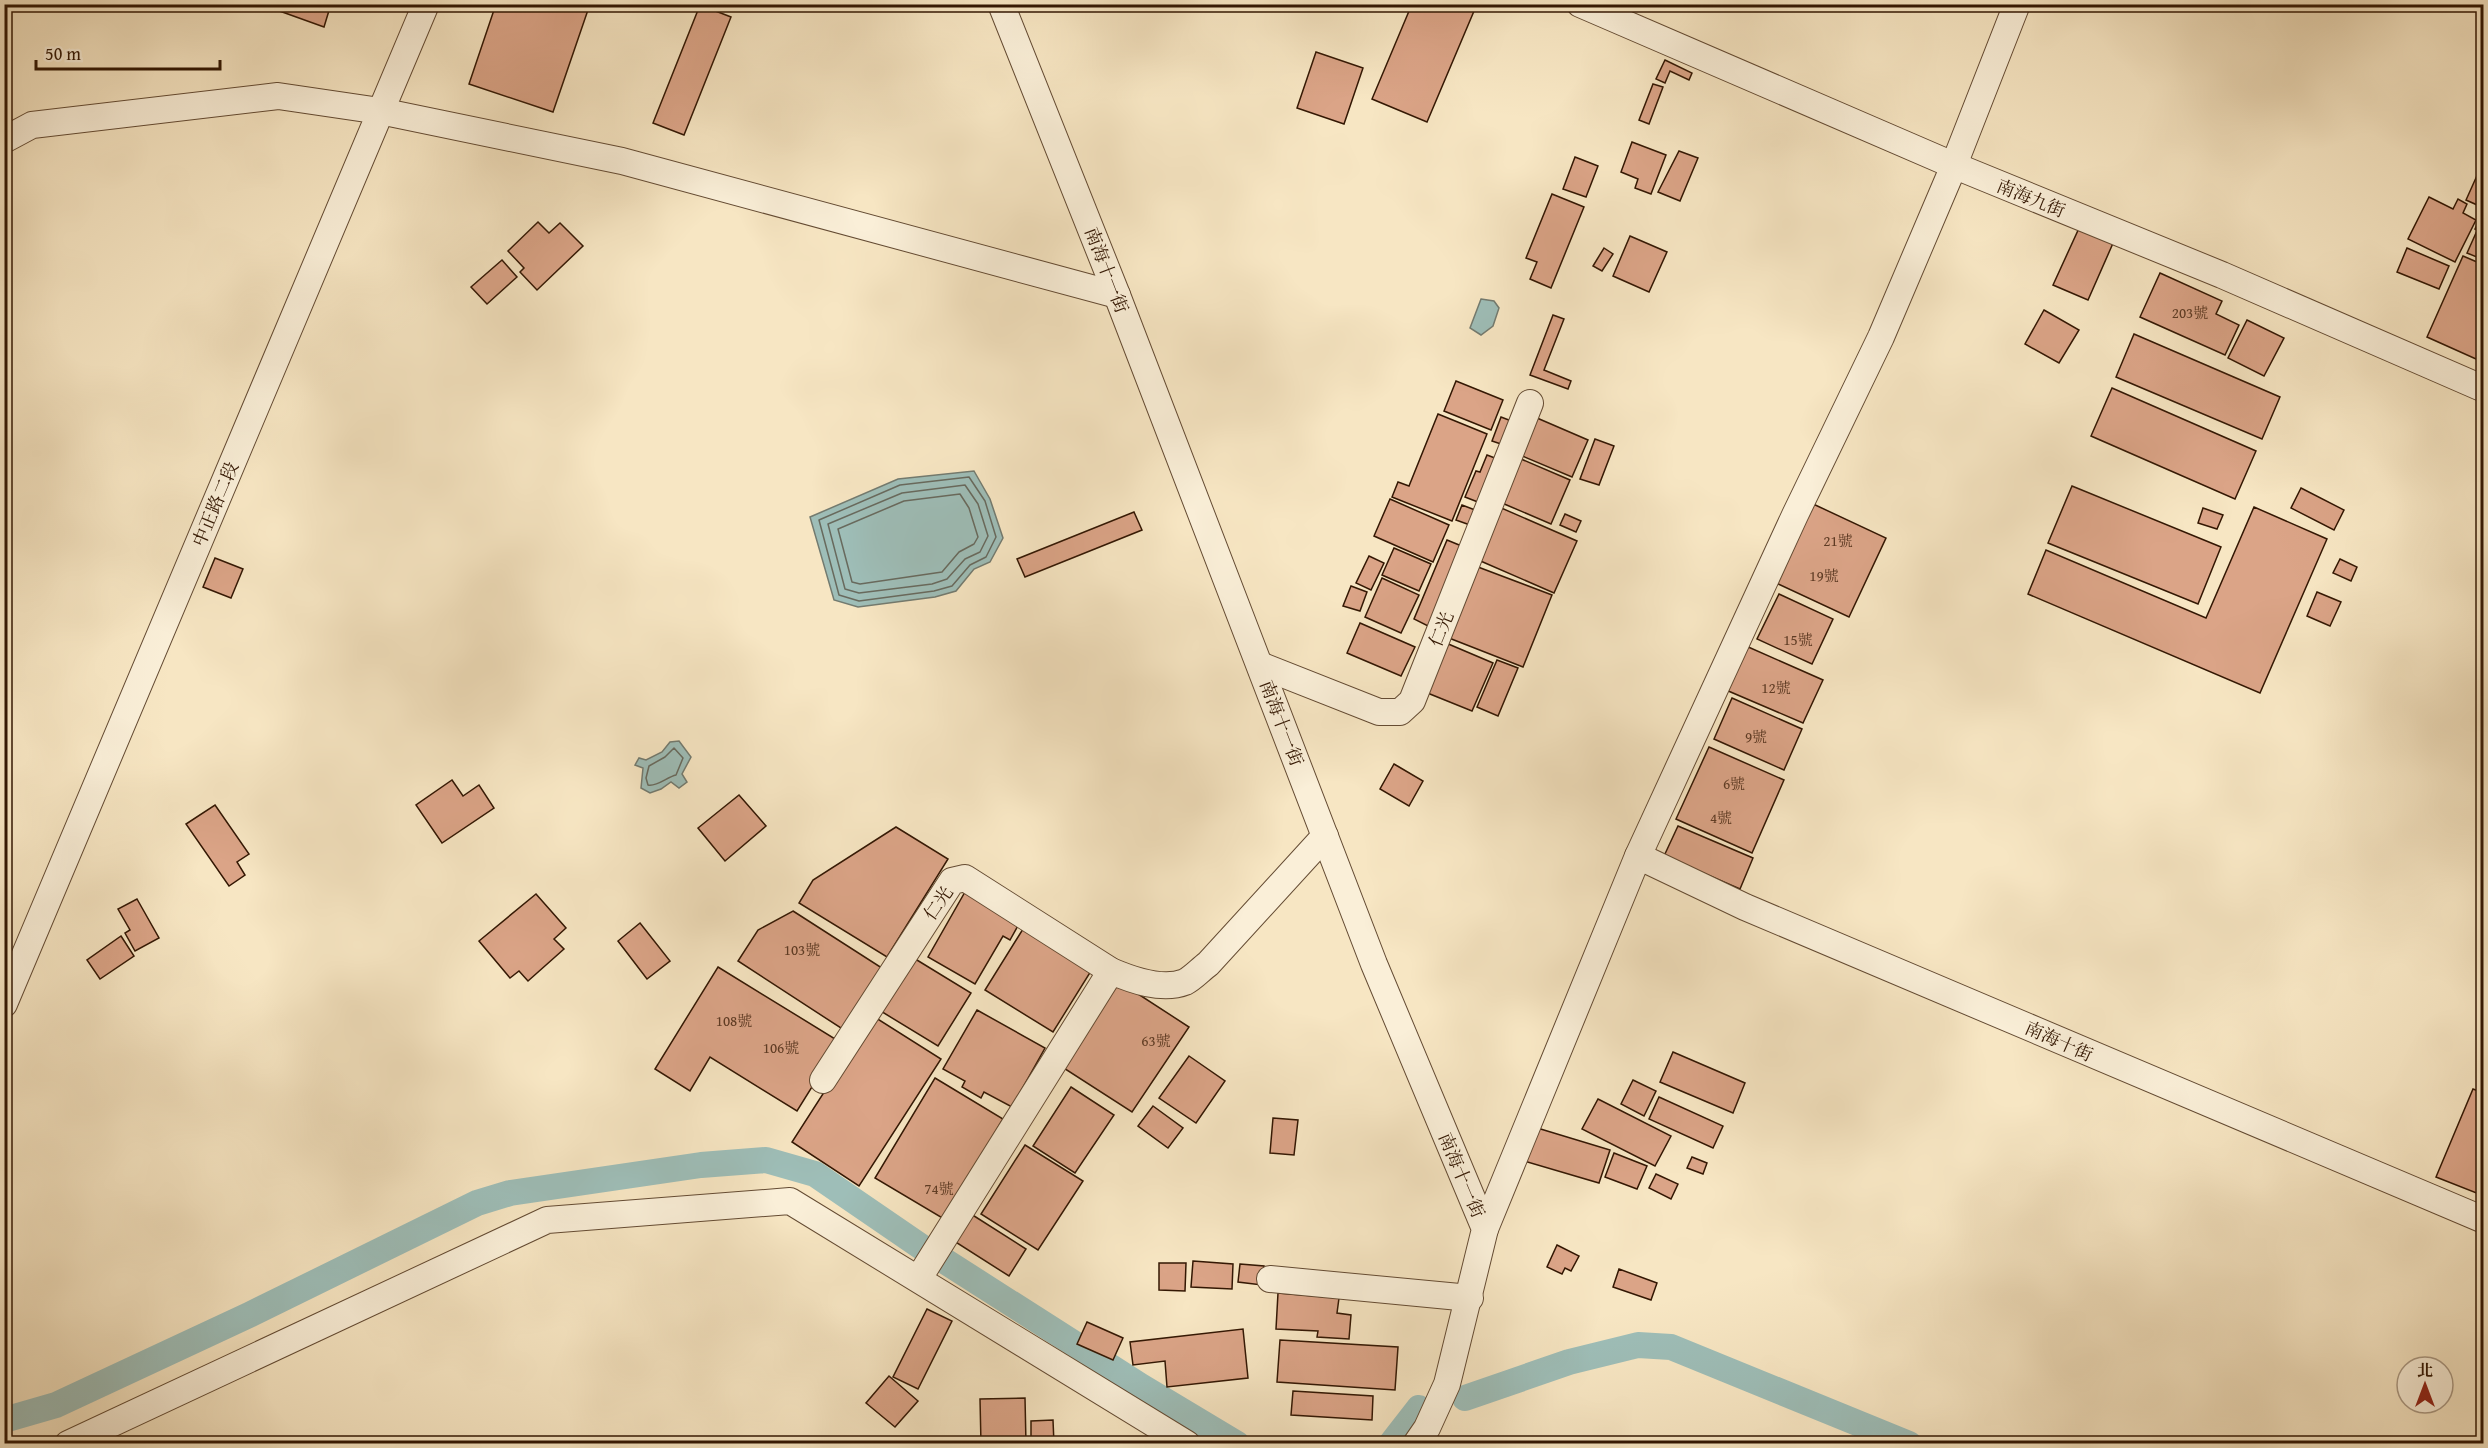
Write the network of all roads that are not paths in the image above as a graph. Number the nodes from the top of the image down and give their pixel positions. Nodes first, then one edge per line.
1 (426, 4) edge
2 (1001, 4) edge
3 (1580, 4) edge
4 (2017, 4) edge
5 (380, 111) junction
6 (4, 140) edge
7 (1953, 165) junction
8 (1117, 295) junction
9 (2484, 389) edge
10 (1530, 403) dead end
11 (1260, 665) junction
12 (1325, 836) junction
13 (1638, 856) junction
14 (1111, 971) junction
15 (4, 1004) edge
16 (823, 1080) dead end
17 (2484, 1220) edge
18 (1485, 1229) junction
19 (919, 1278) junction
20 (1270, 1279) dead end
21 (1470, 1298) junction
22 (68, 1443) edge
23 (1187, 1443) edge
24 (1416, 1443) edge

1 - 5 street, 中正路二段
2 - 8 street, 南海十一街
3 - 7 street, 南海九街
4 - 7 street
5 - 6 street
5 - 8 street
5 - 15 street, 中正路二段
7 - 9 street, 南海九街
7 - 13 street
8 - 11 street, 南海十一街
10 - 11 street, 仁光
11 - 12 street, 南海十一街
12 - 14 street, 仁光
12 - 18 street, 南海十一街
13 - 17 street, 南海十街
13 - 18 street
14 - 16 street, 仁光
14 - 19 street
18 - 21 street, 南海十一街
19 - 22 street
19 - 23 street
20 - 21 street
21 - 24 street, 南海十一街

